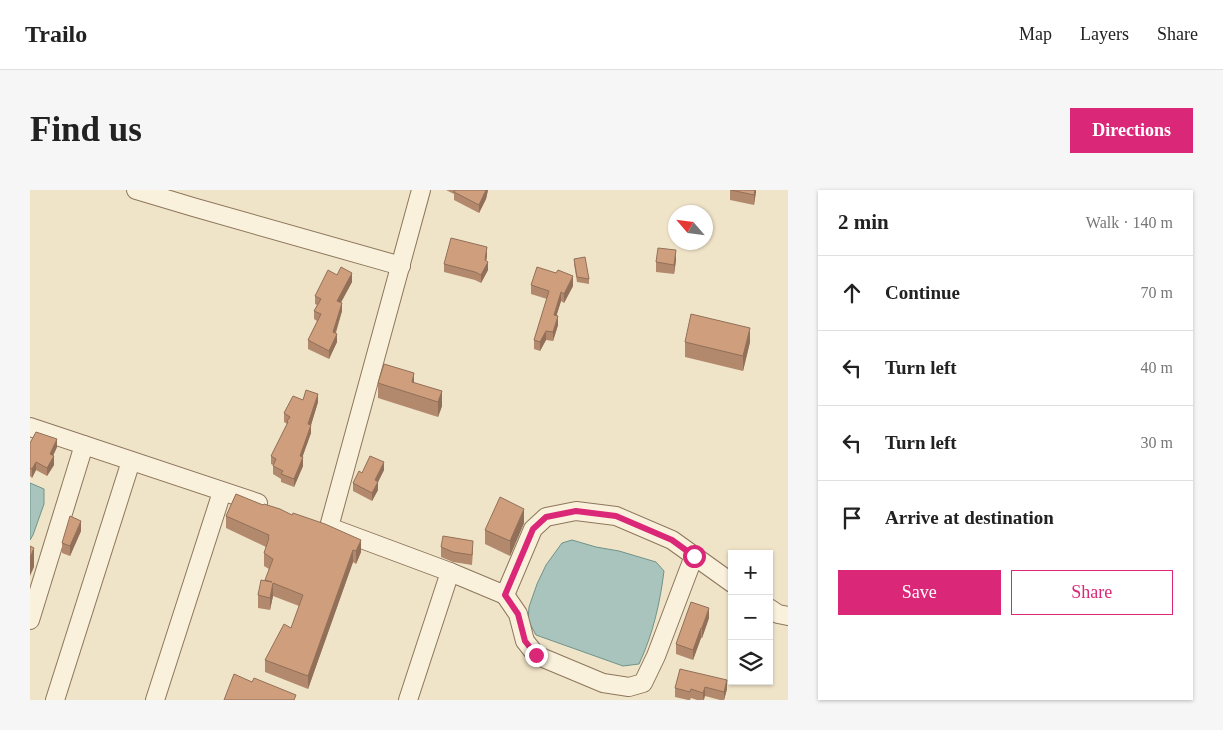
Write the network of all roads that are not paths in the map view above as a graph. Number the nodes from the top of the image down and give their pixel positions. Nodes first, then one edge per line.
1 (136, 190) edge
2 (421, 190) edge
3 (401, 266) junction
4 (30, 427) edge
5 (84, 445) junction
6 (132, 461) junction
7 (222, 492) junction
8 (276, 510) edge
9 (311, 522) edge
10 (329, 528) junction
11 (694, 556) junction
12 (450, 572) junction
13 (728, 580) edge
14 (505, 595) junction
15 (773, 611) edge
16 (788, 616) edge
17 (30, 620) edge
18 (54, 700) edge
19 (155, 700) edge
20 (408, 700) edge

1 - 3 street
2 - 3 street
3 - 10 street
4 - 5 street
5 - 6 street
5 - 17 street
6 - 7 street
6 - 18 street
7 - 8 street
7 - 19 street
9 - 10 street
10 - 12 street
11 - 13 street
11 - 14 street
11 - 14 street
12 - 14 street
12 - 20 street
15 - 16 street

